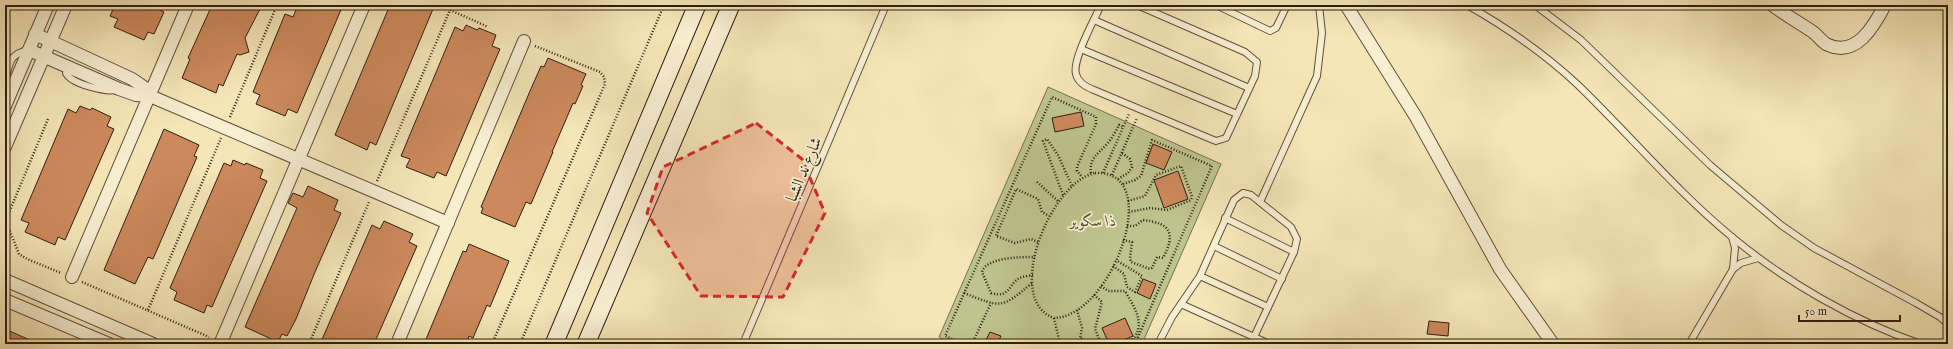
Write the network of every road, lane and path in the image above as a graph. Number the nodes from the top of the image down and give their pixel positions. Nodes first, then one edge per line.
1 (48, 5) edge
2 (66, 5) edge
3 (188, 5) edge
4 (277, 5) edge
5 (364, 5) edge
6 (439, 5) edge
7 (664, 5) edge
8 (697, 5) edge
9 (732, 5) edge
10 (886, 5) edge
11 (1101, 5) edge
12 (1136, 5) edge
13 (1216, 5) edge
14 (1287, 5) edge
15 (1319, 5) edge
16 (1346, 5) edge
17 (1467, 5) edge
18 (1536, 5) edge
19 (1881, 5) edge
20 (1885, 5) edge
21 (1777, 7) edge
22 (450, 10) junction
23 (1094, 20) junction
24 (488, 27) dead end
25 (35, 34) junction
26 (1819, 36) junction
27 (50, 40) junction
28 (524, 41) joint
29 (1082, 49) junction
30 (29, 50) junction
31 (43, 56) junction
32 (5, 81) edge
33 (1249, 88) junction
34 (150, 96) junction
35 (5, 106) edge
36 (1132, 106) junction
37 (1237, 114) junction
38 (1137, 118) dead end
39 (1124, 126) junction
40 (225, 128) junction
41 (5, 147) edge
42 (1122, 153) junction
43 (298, 159) junction
44 (1091, 173) junction
45 (1103, 173) junction
46 (1112, 175) junction
47 (1082, 177) junction
48 (1118, 179) junction
49 (1037, 182) dead end
50 (1123, 184) junction
51 (1072, 186) junction
52 (373, 191) junction
53 (1063, 195) junction
54 (1058, 201) junction
55 (1128, 201) junction
56 (1260, 202) junction
57 (1129, 212) junction
58 (1049, 216) junction
59 (1225, 218) junction
60 (448, 223) junction
61 (1128, 226) junction
62 (1732, 237) junction
63 (1123, 240) junction
64 (1038, 242) junction
65 (1214, 246) junction
66 (1294, 252) junction
67 (1035, 257) junction
68 (1758, 258) junction
69 (1116, 260) junction
70 (1113, 266) junction
71 (1733, 269) junction
72 (1033, 275) junction
73 (1200, 276) junction
74 (72, 277) dead end
75 (1282, 279) junction
76 (5, 280) edge
77 (1032, 283) junction
78 (1101, 286) junction
79 (964, 293) junction
80 (1094, 295) junction
81 (5, 300) edge
82 (990, 303) junction
83 (1181, 304) junction
84 (1268, 307) junction
85 (148, 310) dead end
86 (1077, 310) junction
87 (1054, 318) junction
88 (1948, 324) edge
89 (1254, 337) junction
90 (1081, 338) junction
91 (221, 342) dead end
92 (1265, 342) dead end
93 (554, 343) edge
94 (109, 344) edge
95 (153, 344) edge
96 (309, 344) edge
97 (397, 344) edge
98 (492, 344) edge
99 (520, 344) edge
100 (586, 344) edge
101 (743, 344) edge
102 (963, 344) edge
103 (972, 344) edge
104 (1060, 344) edge
105 (1079, 344) edge
106 (1090, 344) edge
107 (1101, 344) edge
108 (1128, 344) edge
109 (1135, 344) edge
110 (1158, 344) edge
111 (1553, 344) edge
112 (1689, 344) edge
113 (1921, 344) edge

1 - 25 street
2 - 27 street
3 - 34 street
4 - 40 path
5 - 43 street
6 - 22 path
7 - 99 path
8 - 93 main road
9 - 100 main road
10 - 101 lane, شارع ند الشبا
11 - 23 lane
12 - 33 lane
13 - 14 lane
15 - 56 lane
16 - 111 street
17 - 62 lane
18 - 88 lane
19 - 26 street
20 - 26 street
21 - 26 street
22 - 24 path
22 - 52 path
23 - 29 lane
23 - 33 lane
25 - 27 street
25 - 30 street
27 - 31 street
27 - 34 street
28 - 60 street
28 - 98 path
29 - 36 lane
29 - 37 lane
30 - 31 street
30 - 32 lane
30 - 35 street
31 - 34 street
31 - 41 street
33 - 37 lane
34 - 40 street
34 - 74 street
36 - 37 lane
36 - 39 path
38 - 42 path
39 - 44 path
39 - 45 path
40 - 43 street
40 - 85 path
42 - 46 path
42 - 48 path
43 - 52 street
43 - 91 street
44 - 45 path
44 - 47 path
45 - 46 path
46 - 48 path
47 - 51 path
47 - 79 path
48 - 50 path
49 - 54 path
50 - 55 path
50 - 109 path
51 - 53 path
51 - 53 path
52 - 60 street
52 - 96 path
53 - 54 path
54 - 58 path
55 - 57 path
55 - 57 path
56 - 59 lane
56 - 66 lane
57 - 61 path
58 - 64 path
58 - 64 path
59 - 65 lane
59 - 66 lane
60 - 97 street
61 - 63 path
61 - 63 path
62 - 68 lane
62 - 71 lane
63 - 69 path
64 - 67 path
65 - 73 lane
65 - 75 lane
66 - 75 lane
67 - 72 path
67 - 72 path
68 - 71 lane
68 - 113 lane
69 - 70 path
69 - 70 path
70 - 78 path
71 - 112 lane
72 - 77 path
73 - 83 lane
73 - 84 lane
75 - 84 lane
76 - 95 street
77 - 82 path
77 - 87 path
78 - 80 path
78 - 108 path
79 - 82 path
79 - 102 path
80 - 86 path
80 - 107 path
81 - 94 street
82 - 103 path
83 - 89 lane
83 - 110 lane
84 - 89 lane
86 - 87 path
86 - 90 path
87 - 104 path
89 - 92 lane
90 - 105 path
90 - 106 path

